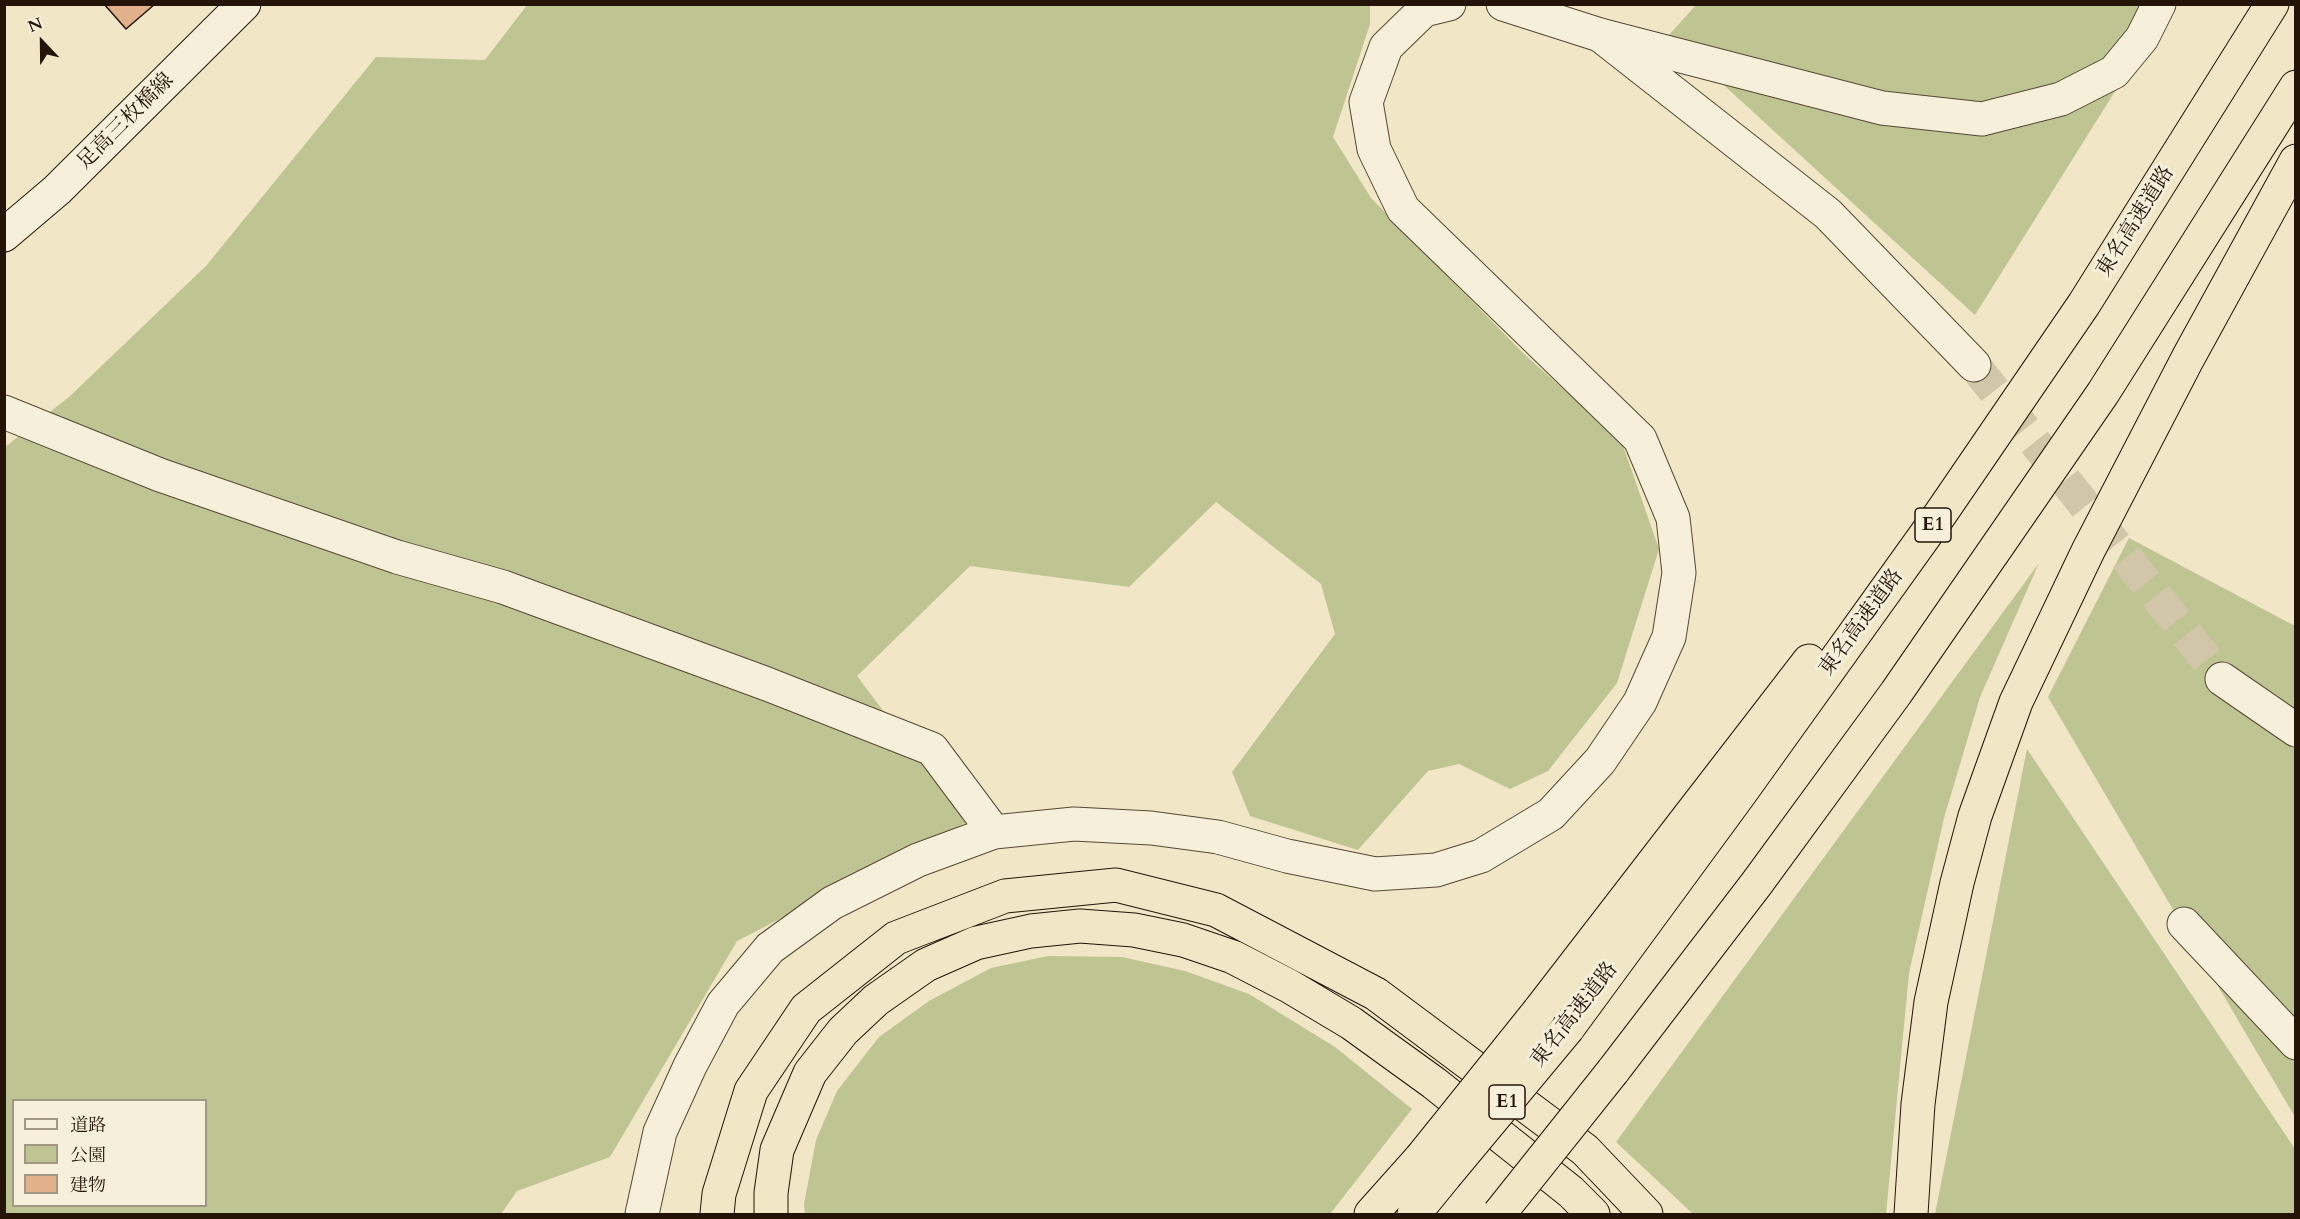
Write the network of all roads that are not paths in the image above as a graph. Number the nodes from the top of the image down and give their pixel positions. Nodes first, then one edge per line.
1 (244, 4) edge
2 (1449, 4) edge
3 (1503, 4) edge
4 (2159, 4) edge
5 (2272, 4) edge
6 (1600, 35) junction
7 (2295, 87) edge
8 (2295, 161) edge
9 (4, 235) edge
10 (1974, 365) tunnel mouth
11 (4, 412) edge
12 (1939, 516) junction
13 (2222, 680) tunnel mouth
14 (2295, 730) edge
15 (994, 832) junction
16 (2184, 924) dead end
17 (2295, 1043) edge
18 (1433, 1167) junction
19 (642, 1215) edge
20 (717, 1215) edge
21 (771, 1215) edge
22 (1371, 1215) edge
23 (1414, 1215) edge
24 (1499, 1215) edge
25 (1593, 1215) edge
26 (1646, 1215) edge
27 (1911, 1215) edge

1 - 9 street, 足高三枚橋線
2 - 15 street
3 - 6 street
4 - 6 street
5 - 12 highway, 東名高速道路 / E1
6 - 10 street
7 - 24 highway, bridge
8 - 27 highway
11 - 15 street
12 - 18 highway, bridge
12 - 18 highway, 東名高速道路 / E1, bridge
13 - 14 street
15 - 19 street
16 - 17 street
18 - 22 highway
18 - 23 highway, 東名高速道路 / E1
20 - 26 highway
21 - 25 highway

